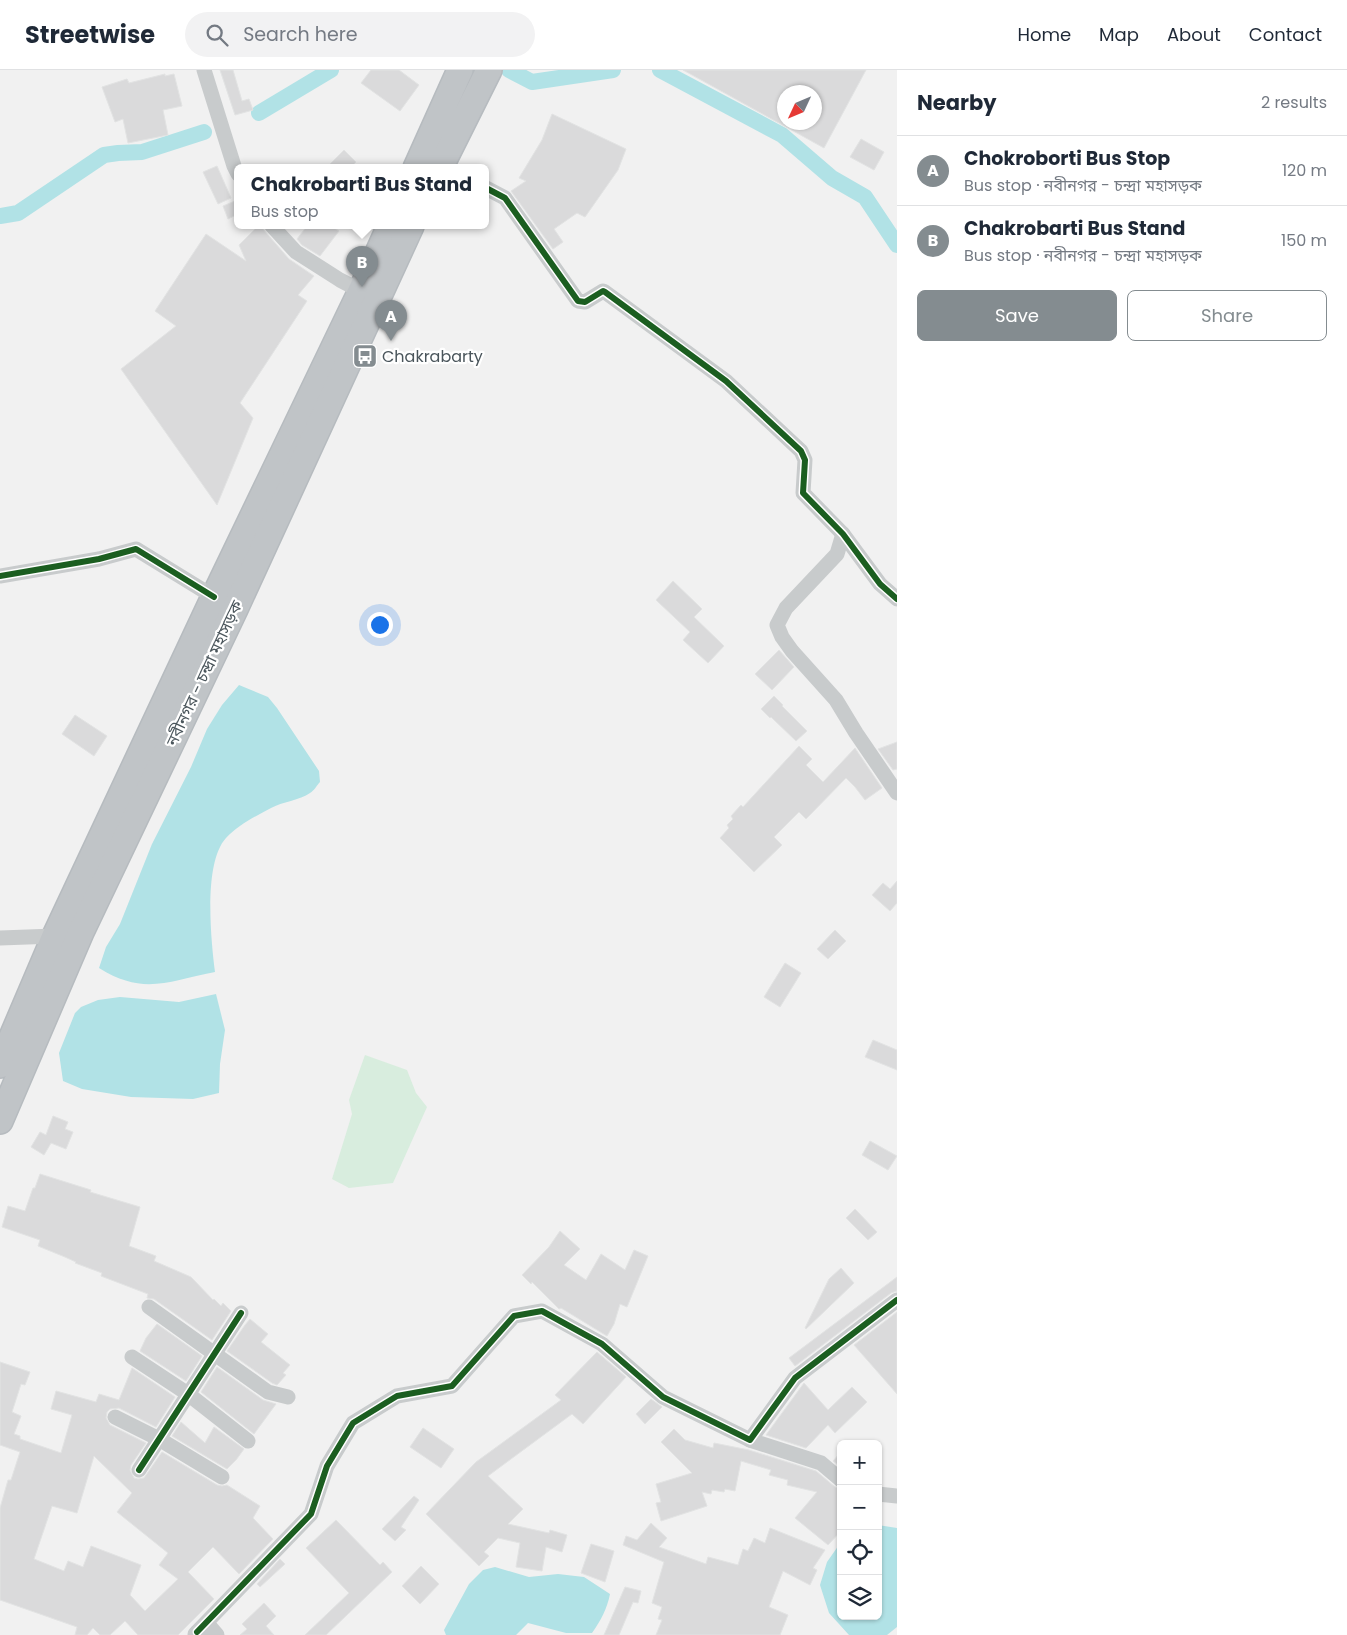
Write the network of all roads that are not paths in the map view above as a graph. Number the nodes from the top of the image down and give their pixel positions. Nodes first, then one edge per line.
1 (204, 70) edge
2 (459, 71) edge
3 (486, 78) edge
4 (418, 164) edge
5 (442, 164) edge
6 (234, 166) edge
7 (489, 190) edge
8 (275, 229) edge
9 (389, 229) edge
10 (410, 229) edge
11 (361, 290) junction
12 (262, 524) junction
13 (843, 534) junction
14 (0, 576) edge
15 (214, 597) junction
16 (897, 599) edge
17 (897, 793) edge
18 (55, 936) junction
19 (0, 938) edge
20 (0, 1065) edge
21 (0, 1121) edge
22 (897, 1300) edge
23 (148, 1307) dead end
24 (241, 1313) dead end
25 (215, 1353) junction
26 (132, 1357) dead end
27 (188, 1394) junction
28 (288, 1397) dead end
29 (115, 1417) dead end
30 (159, 1439) junction
31 (750, 1440) junction
32 (248, 1441) dead end
33 (139, 1470) dead end
34 (837, 1477) edge
35 (222, 1478) dead end
36 (882, 1494) edge
37 (897, 1496) edge
38 (195, 1633) edge
39 (217, 1635) edge

1 - 6 street
2 - 4 highway
3 - 5 highway
7 - 13 street
8 - 11 street
9 - 11 highway, নবীনগর - চন্দ্রা মহাসড়ক
10 - 12 highway, নবীনগর - চন্দ্রা মহাসড়ক
11 - 12 highway, নবীনগর - চন্দ্রা মহাসড়ক
12 - 15 highway, নবীনগর - চন্দ্রা মহাসড়ক
12 - 21 highway, নবীনগর - চন্দ্রা মহাসড়ক
13 - 16 street
13 - 17 street
14 - 15 street
15 - 18 highway, নবীনগর - চন্দ্রা মহাসড়ক
18 - 19 street
18 - 20 highway, নবীনগর - চন্দ্রা মহাসড়ক
22 - 31 street
23 - 25 street
24 - 25 street
25 - 27 street
25 - 28 street
26 - 27 street
27 - 30 street
27 - 32 street
29 - 30 street
30 - 33 street
30 - 35 street
31 - 34 street
31 - 38 street
36 - 37 street
38 - 39 street

